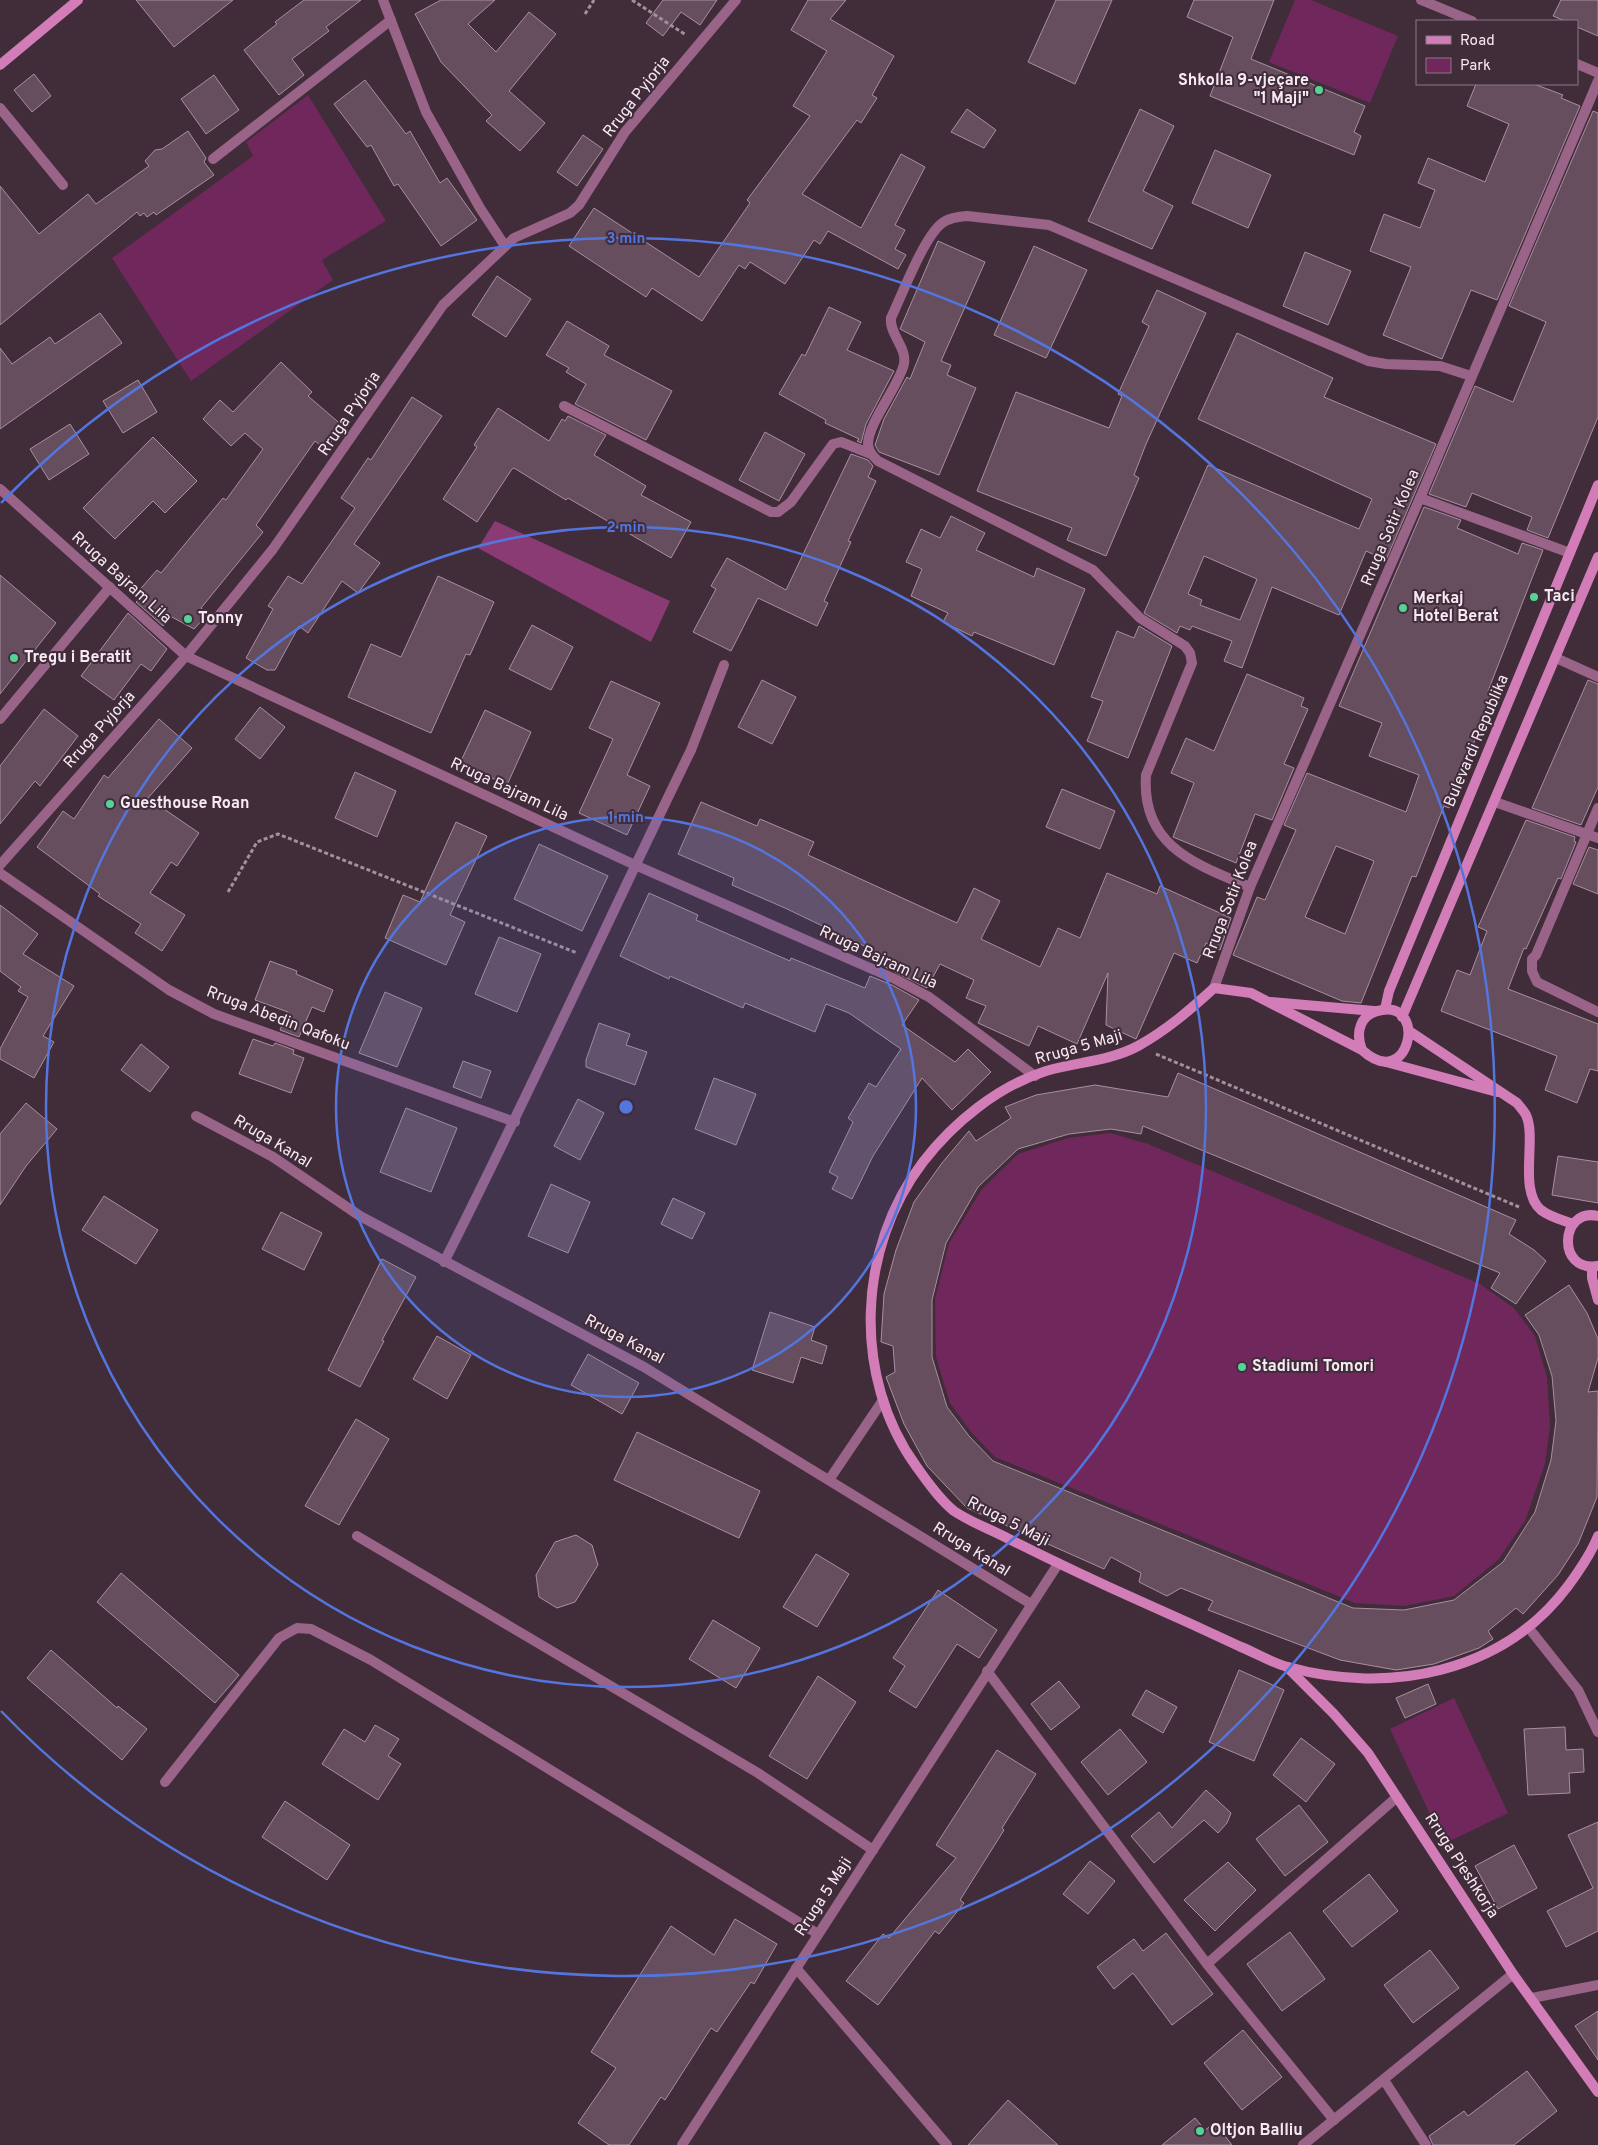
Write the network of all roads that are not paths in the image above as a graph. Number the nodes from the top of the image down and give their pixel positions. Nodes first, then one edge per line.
1 (78, 0) edge
2 (383, 0) edge
3 (736, 0) edge
4 (1420, 0) edge
5 (390, 20) junction
6 (1470, 20) edge
7 (1578, 64) edge
8 (0, 65) edge
9 (1598, 73) edge
10 (1598, 81) edge
11 (0, 108) edge
12 (213, 159) dead end
13 (63, 185) dead end
14 (505, 246) junction
15 (1471, 376) junction
16 (564, 406) dead end
17 (871, 454) junction
18 (1598, 485) edge
19 (0, 489) edge
20 (1420, 498) junction
21 (1570, 553) junction
22 (1598, 557) edge
23 (110, 587) junction
24 (186, 656) junction
25 (1556, 658) junction
26 (724, 665) dead end
27 (1598, 677) edge
28 (0, 719) edge
29 (1495, 802) junction
30 (1598, 808) edge
31 (1587, 833) junction
32 (1598, 838) edge
33 (0, 864) edge
34 (635, 865) junction
35 (0, 873) edge
36 (1250, 887) junction
37 (1214, 988) junction
38 (1265, 1002) junction
39 (1385, 1009) junction
40 (1374, 1011) junction
41 (1598, 1012) edge
42 (1402, 1017) junction
43 (1409, 1031) junction
44 (1362, 1050) junction
45 (1382, 1061) junction
46 (1035, 1076) junction
47 (1508, 1095) junction
48 (196, 1116) dead end
49 (515, 1122) junction
50 (1598, 1216) edge
51 (1573, 1224) junction
52 (444, 1262) junction
53 (1595, 1266) edge
54 (1598, 1300) edge
55 (883, 1400) junction
56 (829, 1480) junction
57 (358, 1536) dead end
58 (1598, 1536) edge
59 (1058, 1564) junction
60 (1031, 1604) junction
61 (1528, 1627) junction
62 (1287, 1667) junction
63 (988, 1672) junction
64 (1598, 1732) edge
65 (165, 1782) dead end
66 (1398, 1797) junction
67 (873, 1850) junction
68 (818, 1934) junction
69 (1207, 1964) junction
70 (796, 1968) junction
71 (1514, 1974) junction
72 (1598, 1985) edge
73 (1532, 1998) junction
74 (1384, 2080) junction
75 (1598, 2092) edge
76 (1334, 2120) junction
77 (682, 2145) edge
78 (947, 2145) edge
79 (1303, 2145) edge
80 (1426, 2145) edge

1 - 8 street
2 - 5 street
3 - 14 street, Rruga Pyjorja
4 - 6 street
5 - 12 street
5 - 14 street
7 - 9 street
10 - 15 street, Rruga Sotir Kolea
11 - 13 street
14 - 24 street, Rruga Pyjorja
15 - 17 street
15 - 20 street, Rruga Sotir Kolea
16 - 17 street
17 - 36 street
18 - 21 street, Bulevardi Republika
19 - 23 street, Rruga Bajram Lila
20 - 21 street
20 - 36 street, Rruga Sotir Kolea
21 - 39 street, Bulevardi Republika
22 - 25 street
23 - 24 street, Rruga Bajram Lila
23 - 28 street
24 - 33 street, Rruga Pyjorja
24 - 34 street, Rruga Bajram Lila
25 - 27 street
25 - 29 street
26 - 34 street
29 - 31 street
29 - 42 street
30 - 31 street
31 - 32 street
31 - 41 street
34 - 46 street, Rruga Bajram Lila
34 - 49 street
35 - 49 street, Rruga Abedin Qafoku
36 - 37 street, Rruga Sotir Kolea
37 - 38 street
37 - 46 street, Rruga 5 Maji
38 - 40 street
38 - 44 street
39 - 40 street
39 - 42 street
40 - 44 street
42 - 43 street
43 - 45 street
43 - 47 street
44 - 45 street
45 - 47 street
46 - 55 street, Rruga 5 Maji
47 - 51 street
48 - 52 street, Rruga Kanal
49 - 52 street
50 - 51 street
51 - 53 street
52 - 56 street, Rruga Kanal
53 - 54 street
55 - 56 street
55 - 59 street, Rruga 5 Maji
56 - 60 street, Rruga Kanal
57 - 67 street
58 - 61 street, Rruga 5 Maji
59 - 60 street, Rruga 5 Maji
59 - 62 street, Rruga 5 Maji
60 - 63 street, Rruga 5 Maji
61 - 62 street, Rruga 5 Maji
61 - 64 street
62 - 66 street, Rruga Pjeshkorja
63 - 67 street, Rruga 5 Maji
63 - 69 street
65 - 68 street
66 - 69 street
66 - 71 street, Rruga Pjeshkorja
67 - 68 street, Rruga 5 Maji
68 - 70 street, Rruga 5 Maji
69 - 76 street
70 - 77 street, Rruga 5 Maji
70 - 78 street
71 - 73 street, Rruga Pjeshkorja
71 - 74 street
72 - 73 street
73 - 75 street, Rruga Pjeshkorja
74 - 76 street
74 - 80 street
76 - 79 street

